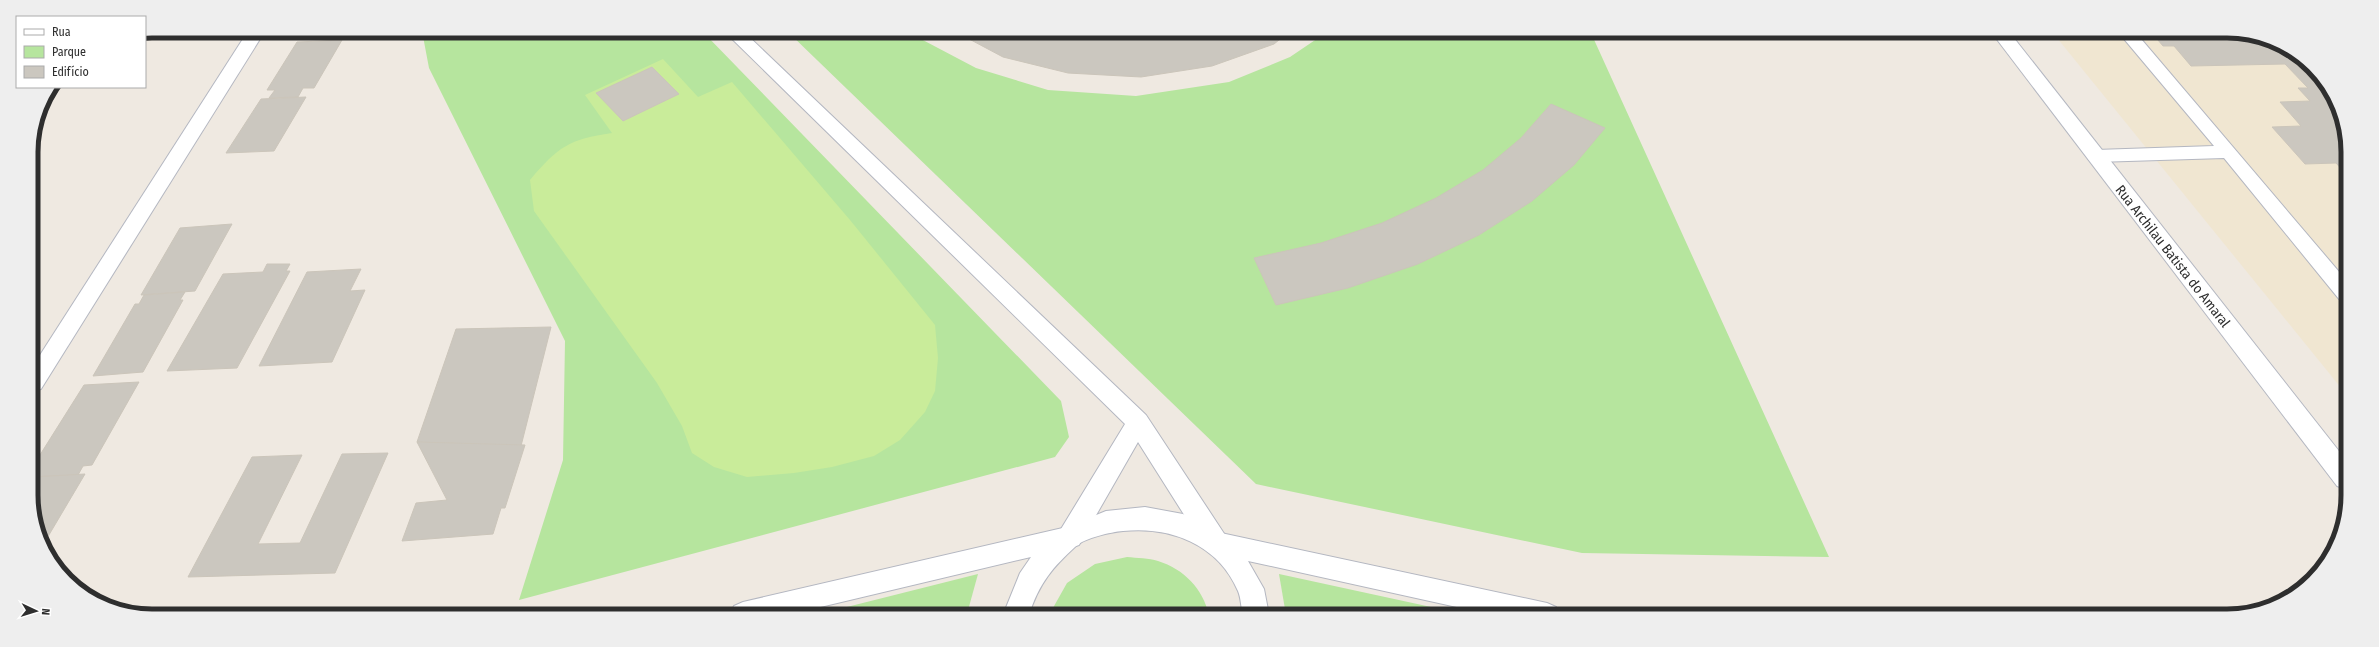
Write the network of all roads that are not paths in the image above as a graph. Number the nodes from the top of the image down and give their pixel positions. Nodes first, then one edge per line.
1 (253, 38) edge
2 (740, 38) edge
3 (2005, 38) edge
4 (2131, 38) edge
5 (2229, 152) junction
6 (2096, 156) junction
7 (2341, 288) edge
8 (38, 375) edge
9 (1138, 422) junction
10 (2341, 473) edge
11 (1070, 537) junction
12 (1216, 544) junction
13 (764, 609) edge
14 (1018, 609) edge
15 (1255, 609) edge
16 (1519, 609) edge

1 - 8 lane
2 - 9 street
3 - 6 street, Rua Archilau Batista do Amaral
4 - 5 lane
5 - 6 lane
5 - 7 lane
6 - 10 street, Rua Archilau Batista do Amaral
9 - 11 street
9 - 12 street
11 - 12 street
11 - 13 street
11 - 14 street
12 - 15 street
12 - 16 street

